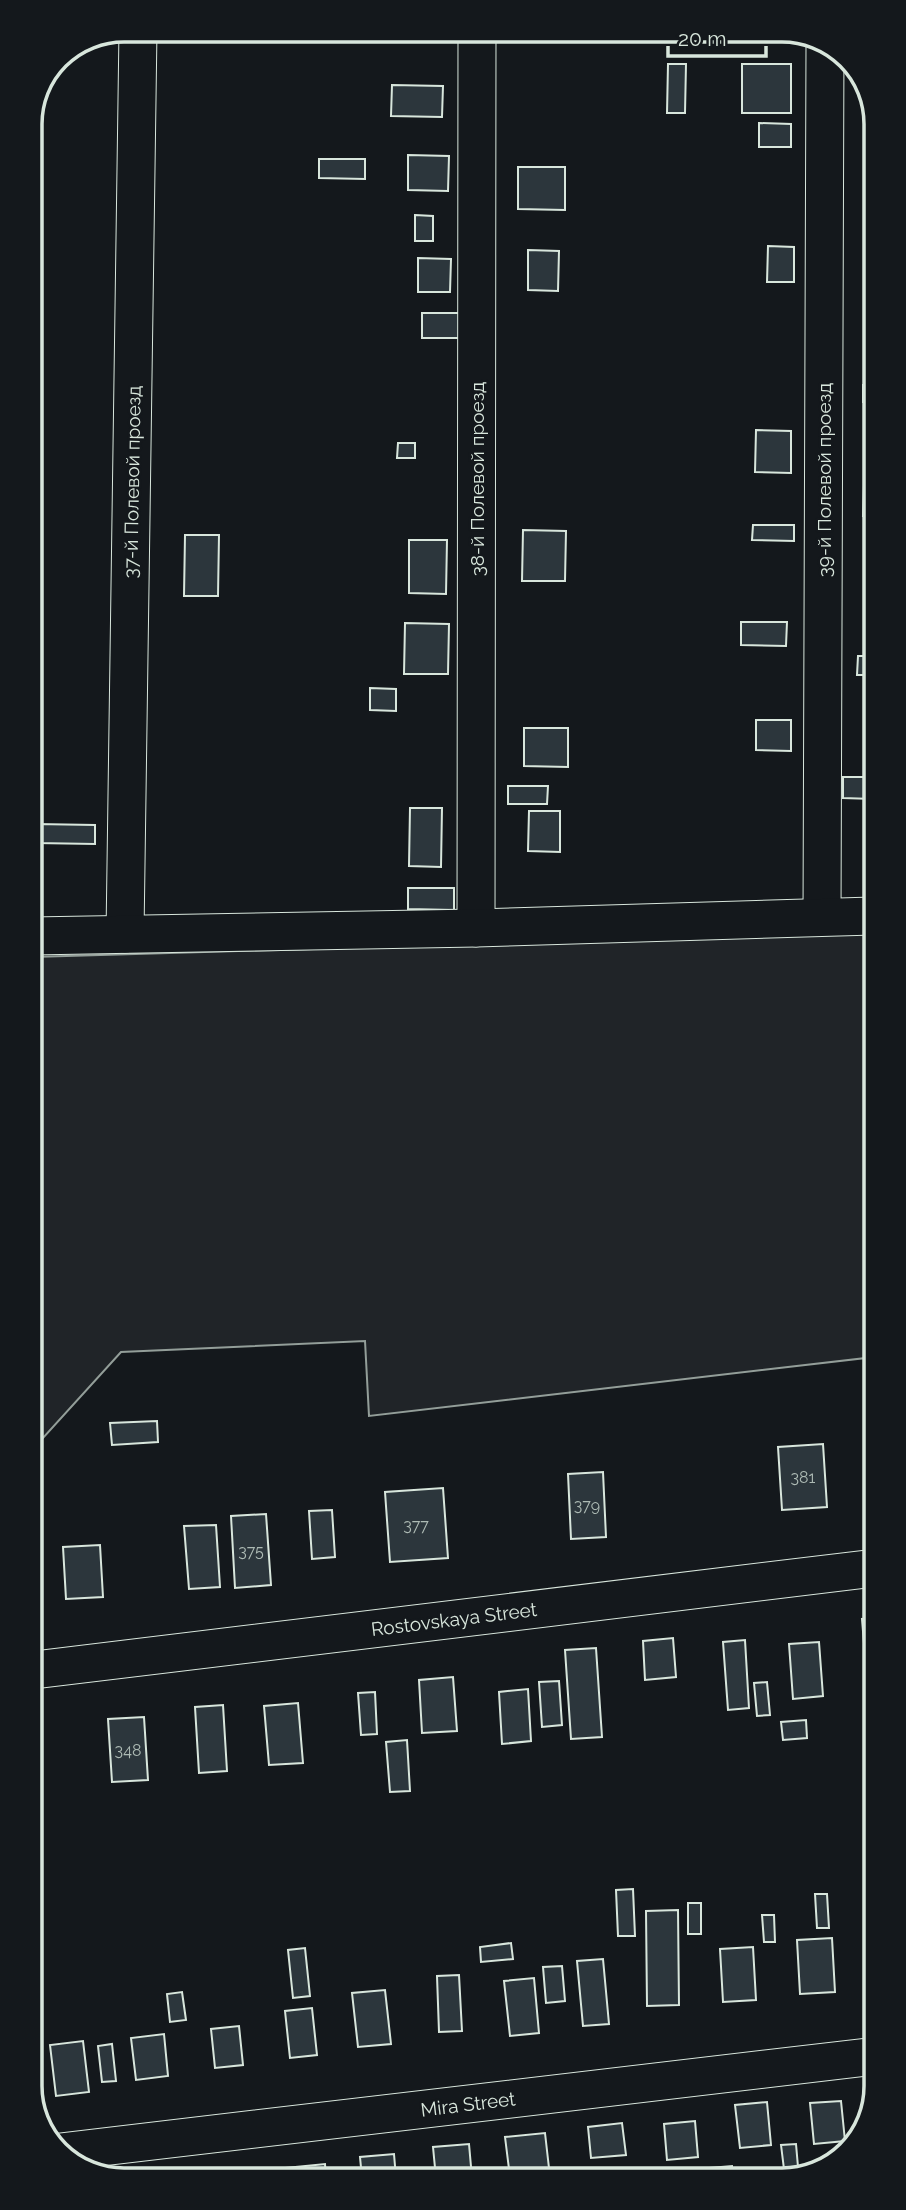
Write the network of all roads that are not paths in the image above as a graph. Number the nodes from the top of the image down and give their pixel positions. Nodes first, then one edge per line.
1 (138, 42) edge
2 (477, 42) edge
3 (825, 54) edge
4 (822, 916) junction
5 (864, 916) edge
6 (477, 928) junction
7 (125, 934) junction
8 (42, 936) edge
9 (864, 1569) edge
10 (42, 1669) edge
11 (864, 2057) edge
12 (73, 2150) edge

1 - 7 street, 37-й Полевой проезд
2 - 6 street, 38-й Полевой проезд
3 - 4 street, 39-й Полевой проезд
4 - 5 street
4 - 6 street
6 - 7 street
7 - 8 street
9 - 10 street, Rostovskaya Street
11 - 12 street, Mira Street

